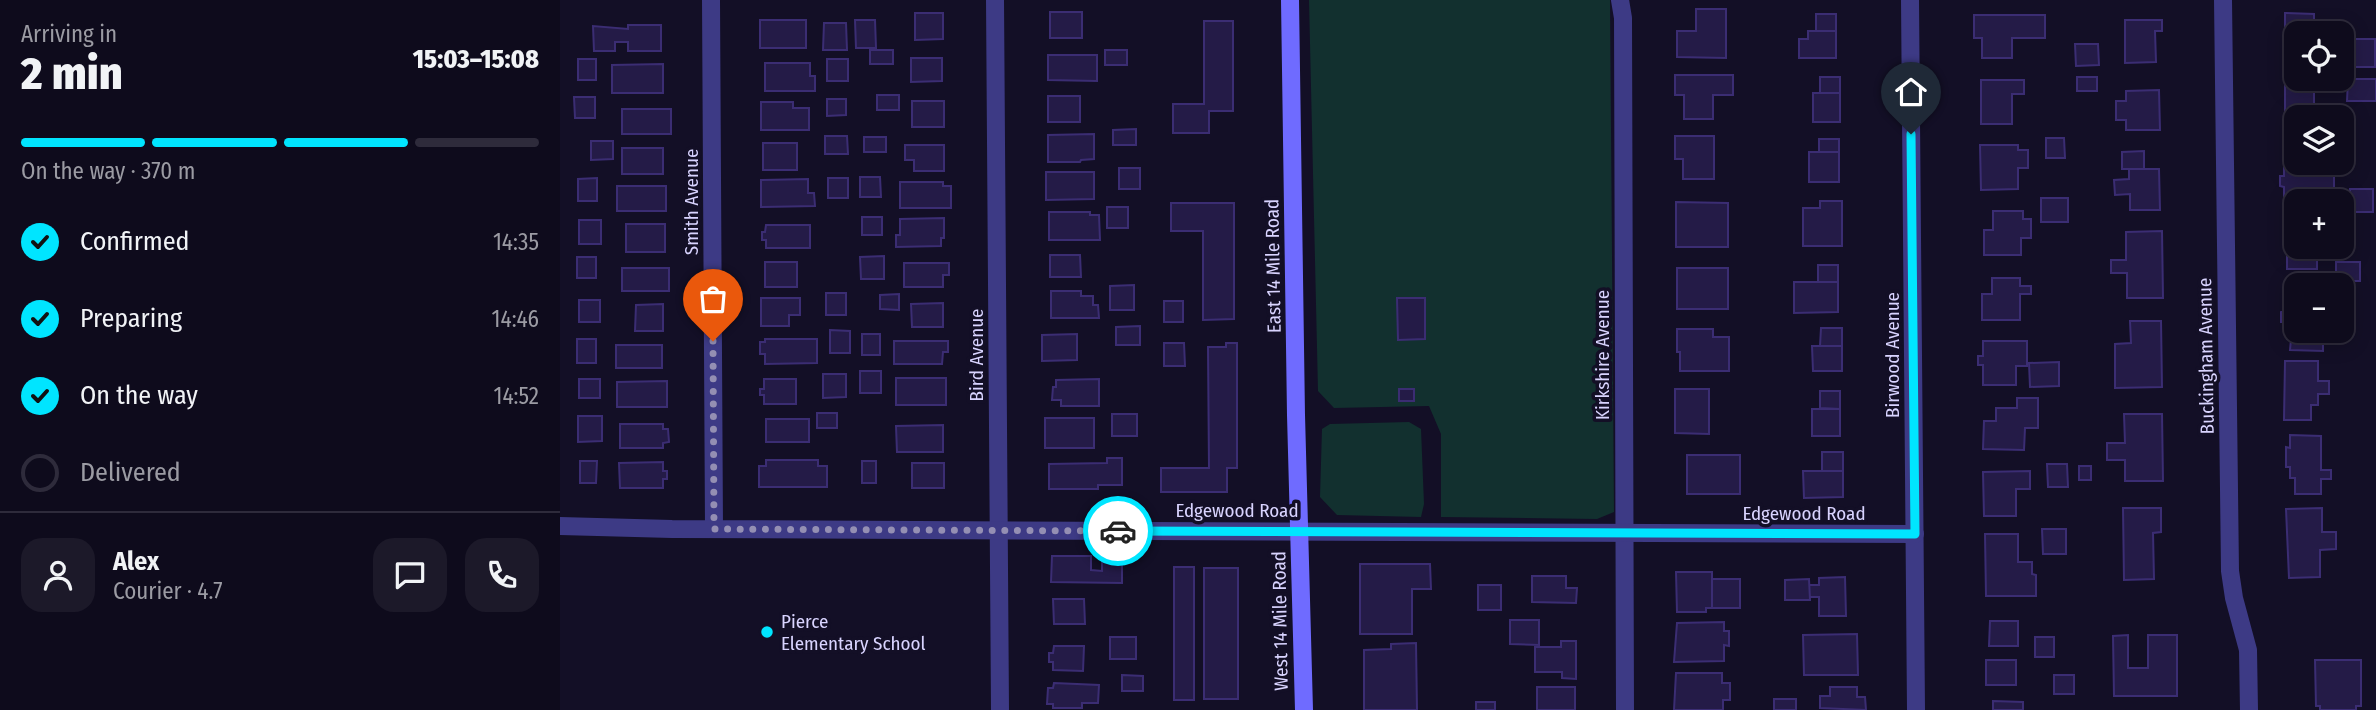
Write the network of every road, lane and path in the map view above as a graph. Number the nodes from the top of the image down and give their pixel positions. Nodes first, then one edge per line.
1 (711, 0) edge
2 (995, 0) edge
3 (1290, 0) edge
4 (1620, 0) edge
5 (1910, 0) edge
6 (2223, 0) edge
7 (560, 526) edge
8 (714, 529) junction
9 (999, 530) junction
10 (1299, 531) junction
11 (1623, 534) junction
12 (1915, 534) junction
13 (1000, 710) edge
14 (1304, 710) edge
15 (1625, 710) edge
16 (1916, 710) edge
17 (2249, 710) edge

1 - 8 street, Smith Avenue
2 - 9 street, Bird Avenue
3 - 10 main road, East 14 Mile Road
4 - 11 street, Kirkshire Avenue
5 - 12 street, Birwood Avenue
6 - 17 street, Buckingham Avenue
7 - 8 street, Edgewood Road
8 - 9 street, Edgewood Road
9 - 10 street, Edgewood Road
9 - 13 street, Bird Avenue
10 - 11 street, Edgewood Road
10 - 14 main road, West 14 Mile Road
11 - 12 street, Edgewood Road
11 - 15 street, Kirkshire Avenue
12 - 16 street, Birwood Avenue

